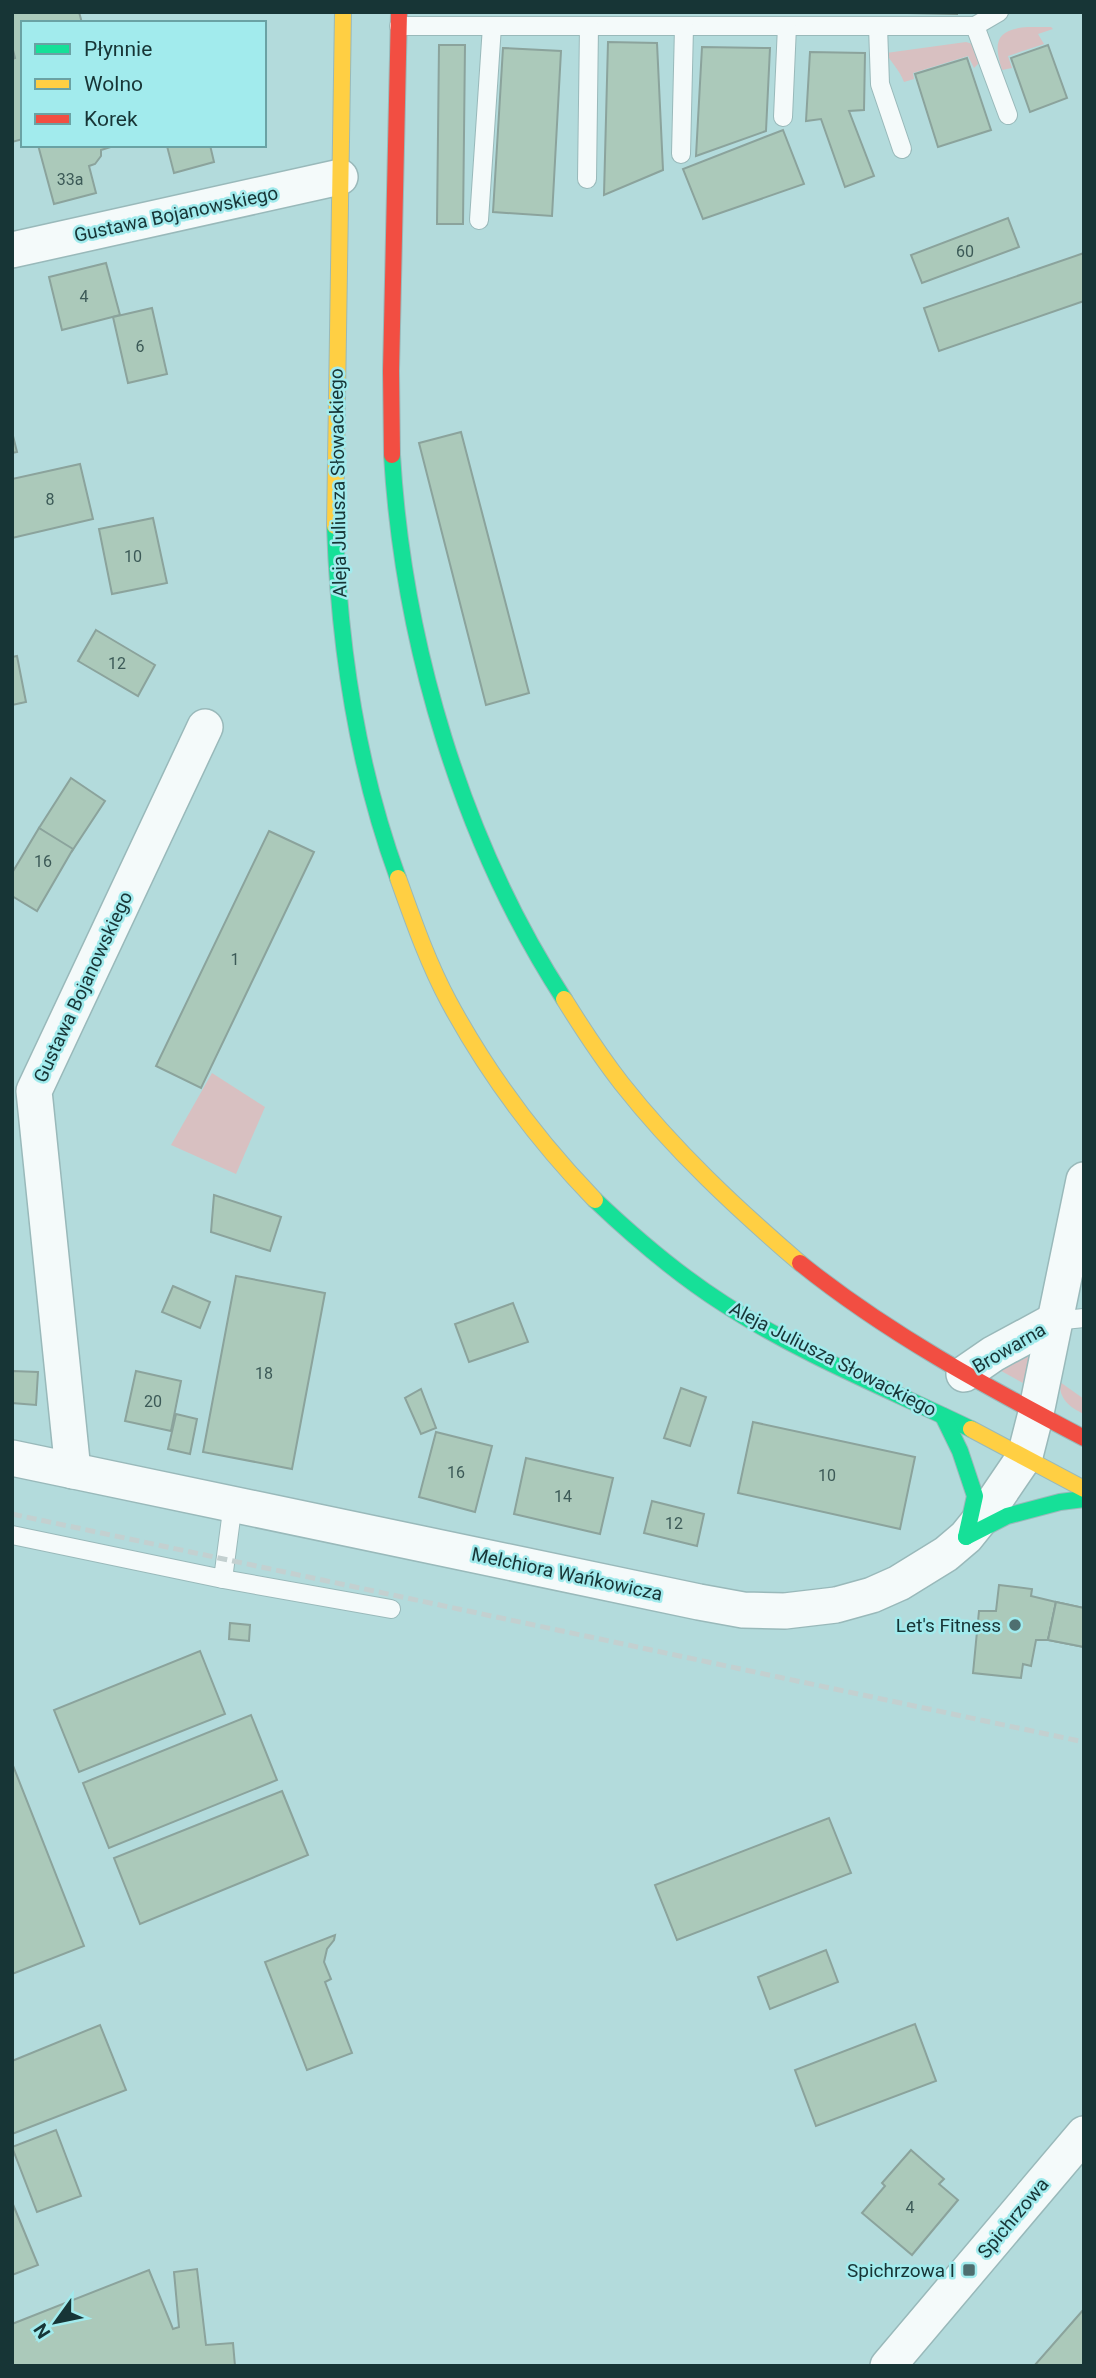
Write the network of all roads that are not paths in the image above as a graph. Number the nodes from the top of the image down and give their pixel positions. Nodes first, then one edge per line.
1 (343, 12) edge
2 (999, 12) edge
3 (399, 19) edge
4 (461, 19) edge
5 (492, 26) junction
6 (589, 26) junction
7 (787, 26) junction
8 (878, 26) junction
9 (975, 26) junction
10 (684, 27) junction
11 (1007, 115) dead end
12 (783, 117) dead end
13 (902, 149) dead end
14 (681, 154) dead end
15 (340, 177) junction
16 (587, 179) dead end
17 (479, 220) dead end
18 (12, 250) edge
19 (205, 727) dead end
20 (1084, 1180) edge
21 (1076, 1256) edge
22 (1069, 1319) edge
23 (964, 1374) junction
24 (1036, 1413) junction
25 (943, 1416) junction
26 (1084, 1438) edge
27 (1025, 1456) junction
28 (12, 1458) edge
29 (73, 1471) junction
30 (1084, 1489) edge
31 (1084, 1499) edge
32 (233, 1503) junction
33 (12, 1535) edge
34 (966, 1537) junction
35 (223, 1579) junction
36 (391, 1609) dead end
37 (1084, 2134) edge
38 (888, 2366) edge

1 - 15 main road, Aleja Juliusza Słowackiego
2 - 9 lane
3 - 4 lane
3 - 23 main road
4 - 5 lane
5 - 6 lane
5 - 17 lane
6 - 10 lane
6 - 16 lane
7 - 8 lane
7 - 10 lane
7 - 12 lane
8 - 9 lane
8 - 13 lane
9 - 11 lane
10 - 14 lane
15 - 18 street, Gustawa Bojanowskiego
15 - 25 main road, Aleja Juliusza Słowackiego
19 - 29 street, Gustawa Bojanowskiego
20 - 21 street, Browarna
21 - 22 street, Browarna
22 - 23 street, Browarna
22 - 24 street, Browarna
23 - 24 main road
24 - 26 main road
24 - 27 street, Melchiora Wańkowicza
25 - 27 main road, Aleja Juliusza Słowackiego
25 - 34 main road
27 - 30 main road, Aleja Juliusza Słowackiego
27 - 34 street, Melchiora Wańkowicza
28 - 29 street, Melchiora Wańkowicza
29 - 32 street, Melchiora Wańkowicza
31 - 34 main road
32 - 34 street, Melchiora Wańkowicza
32 - 35 lane
33 - 35 lane
35 - 36 lane
37 - 38 street, Spichrzowa

